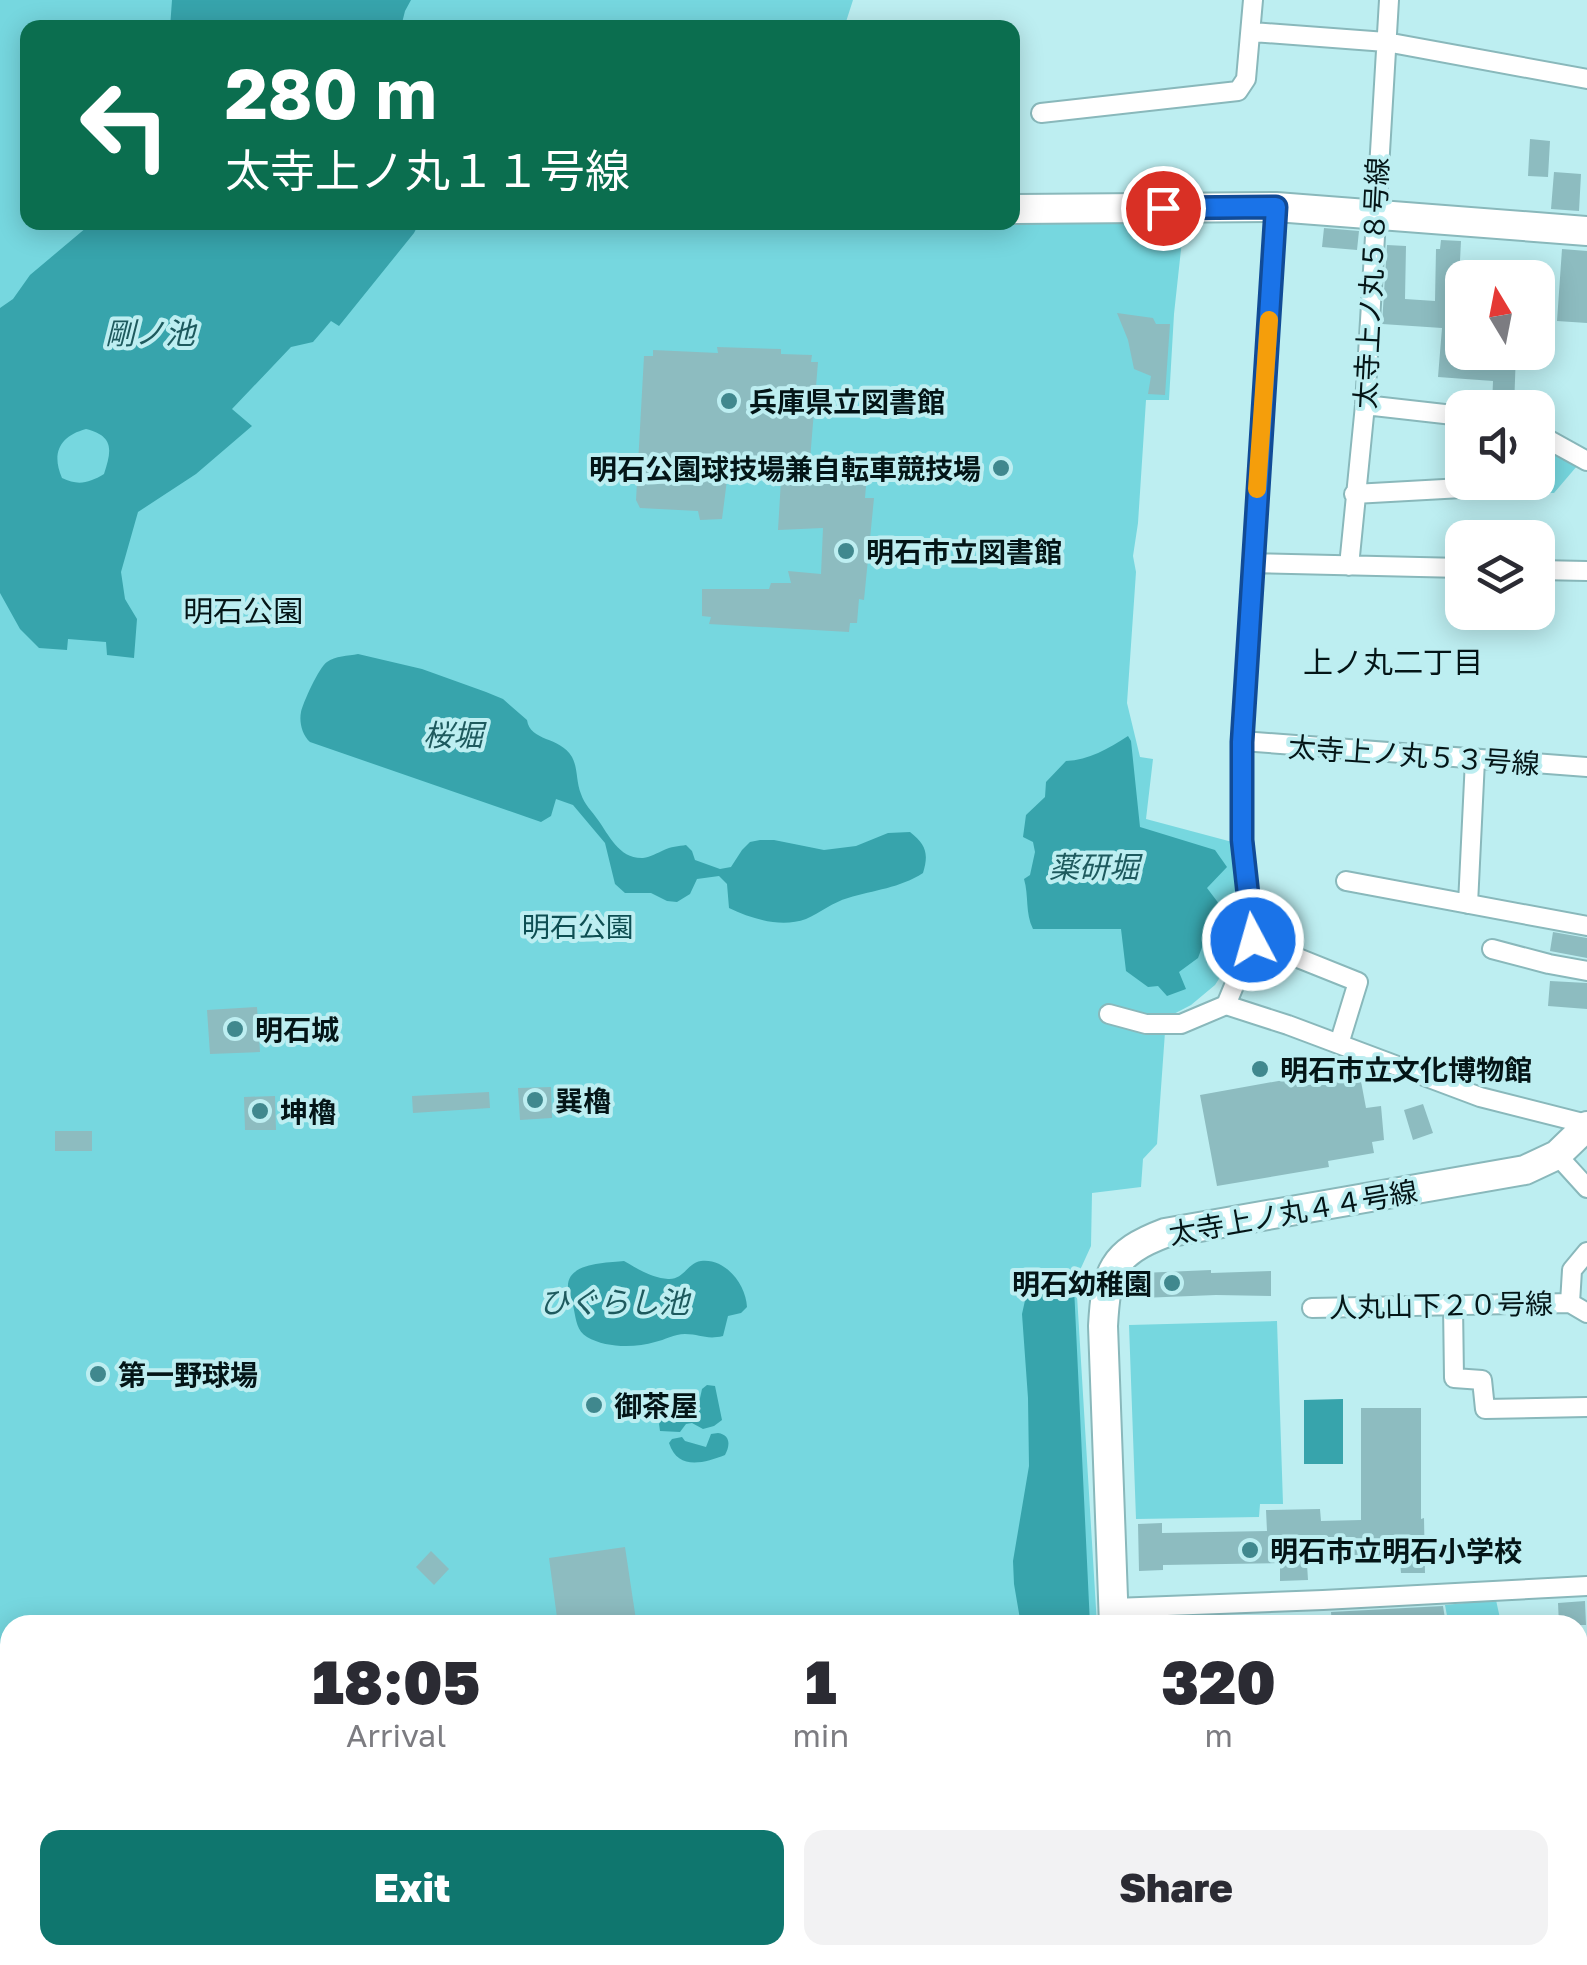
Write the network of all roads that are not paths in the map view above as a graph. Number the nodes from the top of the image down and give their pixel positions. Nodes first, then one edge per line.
1 (1253, 0) edge
2 (1389, 0) edge
3 (1252, 32) junction
4 (1386, 42) junction
5 (1587, 79) edge
6 (1040, 113) dead end
7 (1276, 207) junction
8 (1020, 209) edge
9 (1375, 214) junction
10 (1587, 230) edge
11 (1365, 405) junction
12 (1445, 414) edge
13 (1555, 444) edge
14 (1587, 462) edge
15 (1445, 489) edge
16 (1354, 494) junction
17 (1252, 564) junction
18 (1349, 566) junction
19 (1445, 568) edge
20 (1555, 570) edge
21 (1587, 571) edge
22 (1242, 742) junction
23 (1474, 760) junction
24 (1587, 767) edge
25 (1346, 881) dead end
26 (1468, 904) junction
27 (1587, 926) edge
28 (1253, 940) junction
29 (1492, 949) dead end
30 (1587, 971) edge
31 (1226, 1004) junction
32 (1110, 1014) dead end
33 (1338, 1044) junction
34 (1587, 1125) edge
35 (1557, 1155) junction
36 (1587, 1188) edge
37 (1587, 1252) edge
38 (1580, 1273) edge
39 (1570, 1303) junction
40 (1454, 1305) junction
41 (1312, 1308) dead end
42 (1587, 1313) edge
43 (1587, 1407) edge
44 (1587, 1586) edge
45 (1114, 1615) edge
46 (1127, 1615) edge

1 - 3 street
2 - 4 street, 太寺上ノ丸５８号線
3 - 4 street
3 - 6 street
4 - 5 street
4 - 9 street, 太寺上ノ丸５８号線
7 - 8 street
7 - 9 street
7 - 17 street
9 - 10 street
9 - 11 street, 太寺上ノ丸５８号線
11 - 12 street
11 - 16 street, 太寺上ノ丸５８号線
13 - 14 street
15 - 16 street
16 - 18 street, 太寺上ノ丸５８号線
17 - 18 street
17 - 22 street
18 - 19 street
20 - 21 street
22 - 23 street, 太寺上ノ丸５３号線
22 - 28 street
23 - 24 street, 太寺上ノ丸５３号線
23 - 26 street
25 - 26 street
26 - 27 street
28 - 31 street
28 - 33 street
29 - 30 street
31 - 32 street
31 - 33 street
33 - 34 street
34 - 35 street, 太寺上ノ丸４４号線
35 - 36 street
35 - 45 street, 太寺上ノ丸４４号線
37 - 38 street
38 - 39 street
39 - 40 street, 人丸山下２０号線
39 - 42 street
40 - 41 street, 人丸山下２０号線
40 - 43 street
44 - 46 street

